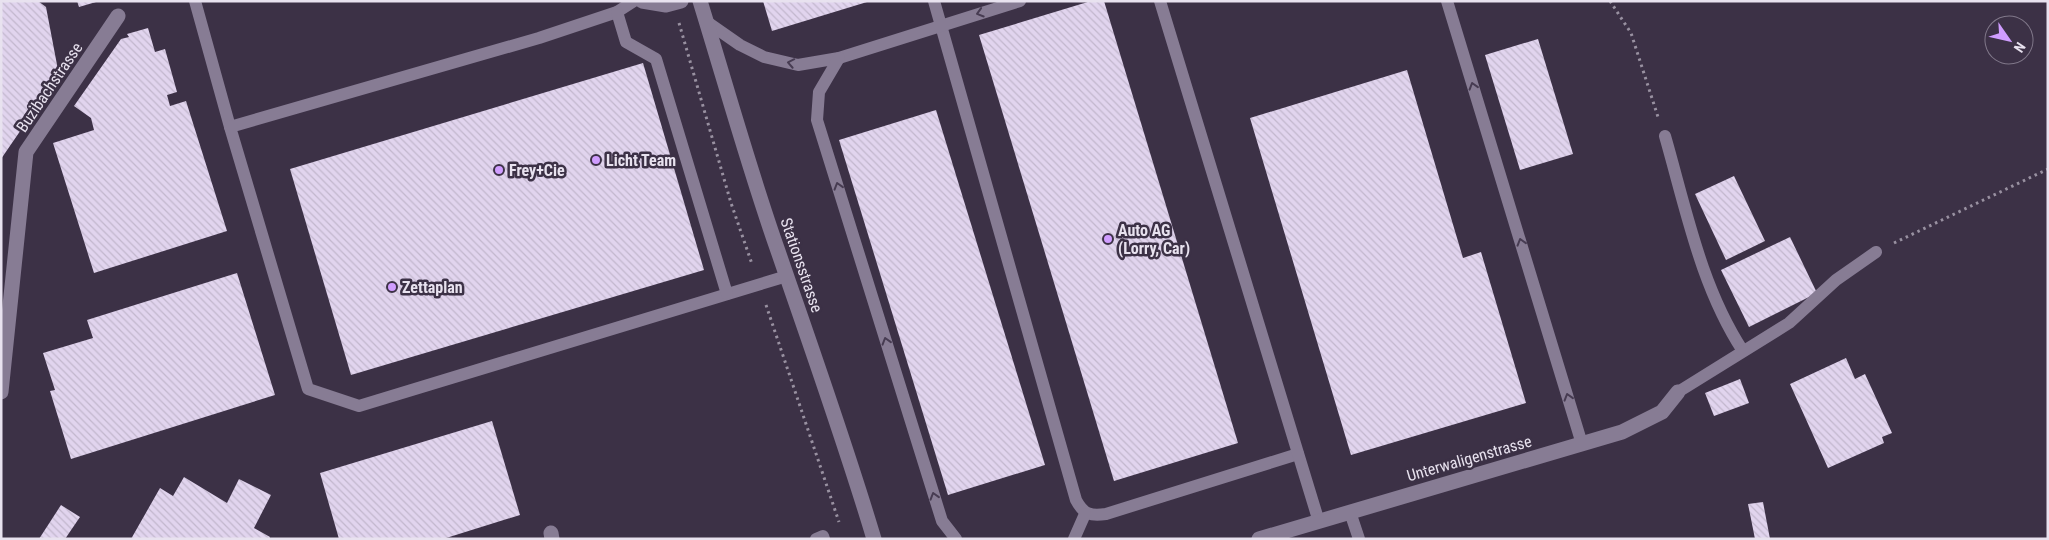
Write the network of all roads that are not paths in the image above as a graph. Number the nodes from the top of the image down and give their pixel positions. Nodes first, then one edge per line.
1 (195, 1) edge
2 (634, 1) edge
3 (642, 1) edge
4 (681, 1) edge
5 (700, 1) edge
6 (934, 1) edge
7 (1020, 1) edge
8 (1160, 1) edge
9 (1447, 1) edge
10 (616, 12) junction
11 (118, 16) dead end
12 (707, 22) junction
13 (940, 25) junction
14 (839, 58) junction
15 (230, 128) junction
16 (1665, 136) road end
17 (1876, 252) road end
18 (787, 276) junction
19 (727, 294) junction
20 (1743, 351) junction
21 (1, 392) edge
22 (1678, 392) joint
23 (1582, 444) junction
24 (1298, 454) junction
25 (1350, 512) junction
26 (1085, 514) junction
27 (1320, 522) junction
28 (874, 539) edge
29 (956, 539) edge
30 (1074, 539) edge
31 (1259, 539) edge
32 (1358, 539) edge

1 - 15 lane
2 - 10 lane
3 - 4 street
5 - 12 street, Stationsstrasse
6 - 13 lane
7 -> 13 lane
8 - 24 lane
23 -> 9 lane
10 - 15 lane
10 - 19 lane
11 - 21 street, Buzibachstrasse
14 -> 12 lane
12 - 18 street, Stationsstrasse
13 - 14 lane
13 - 26 lane
29 -> 14 lane
15 - 19 lane
16 - 20 lane
17 - 20 lane
18 - 19 lane
18 - 28 street, Stationsstrasse
20 - 22 lane
22 - 23 street, Unterwaligenstrasse
23 - 25 street, Unterwaligenstrasse
24 - 26 lane
24 - 27 lane
25 - 27 street, Unterwaligenstrasse
25 - 32 lane
26 - 30 lane
27 - 31 street, Unterwaligenstrasse

